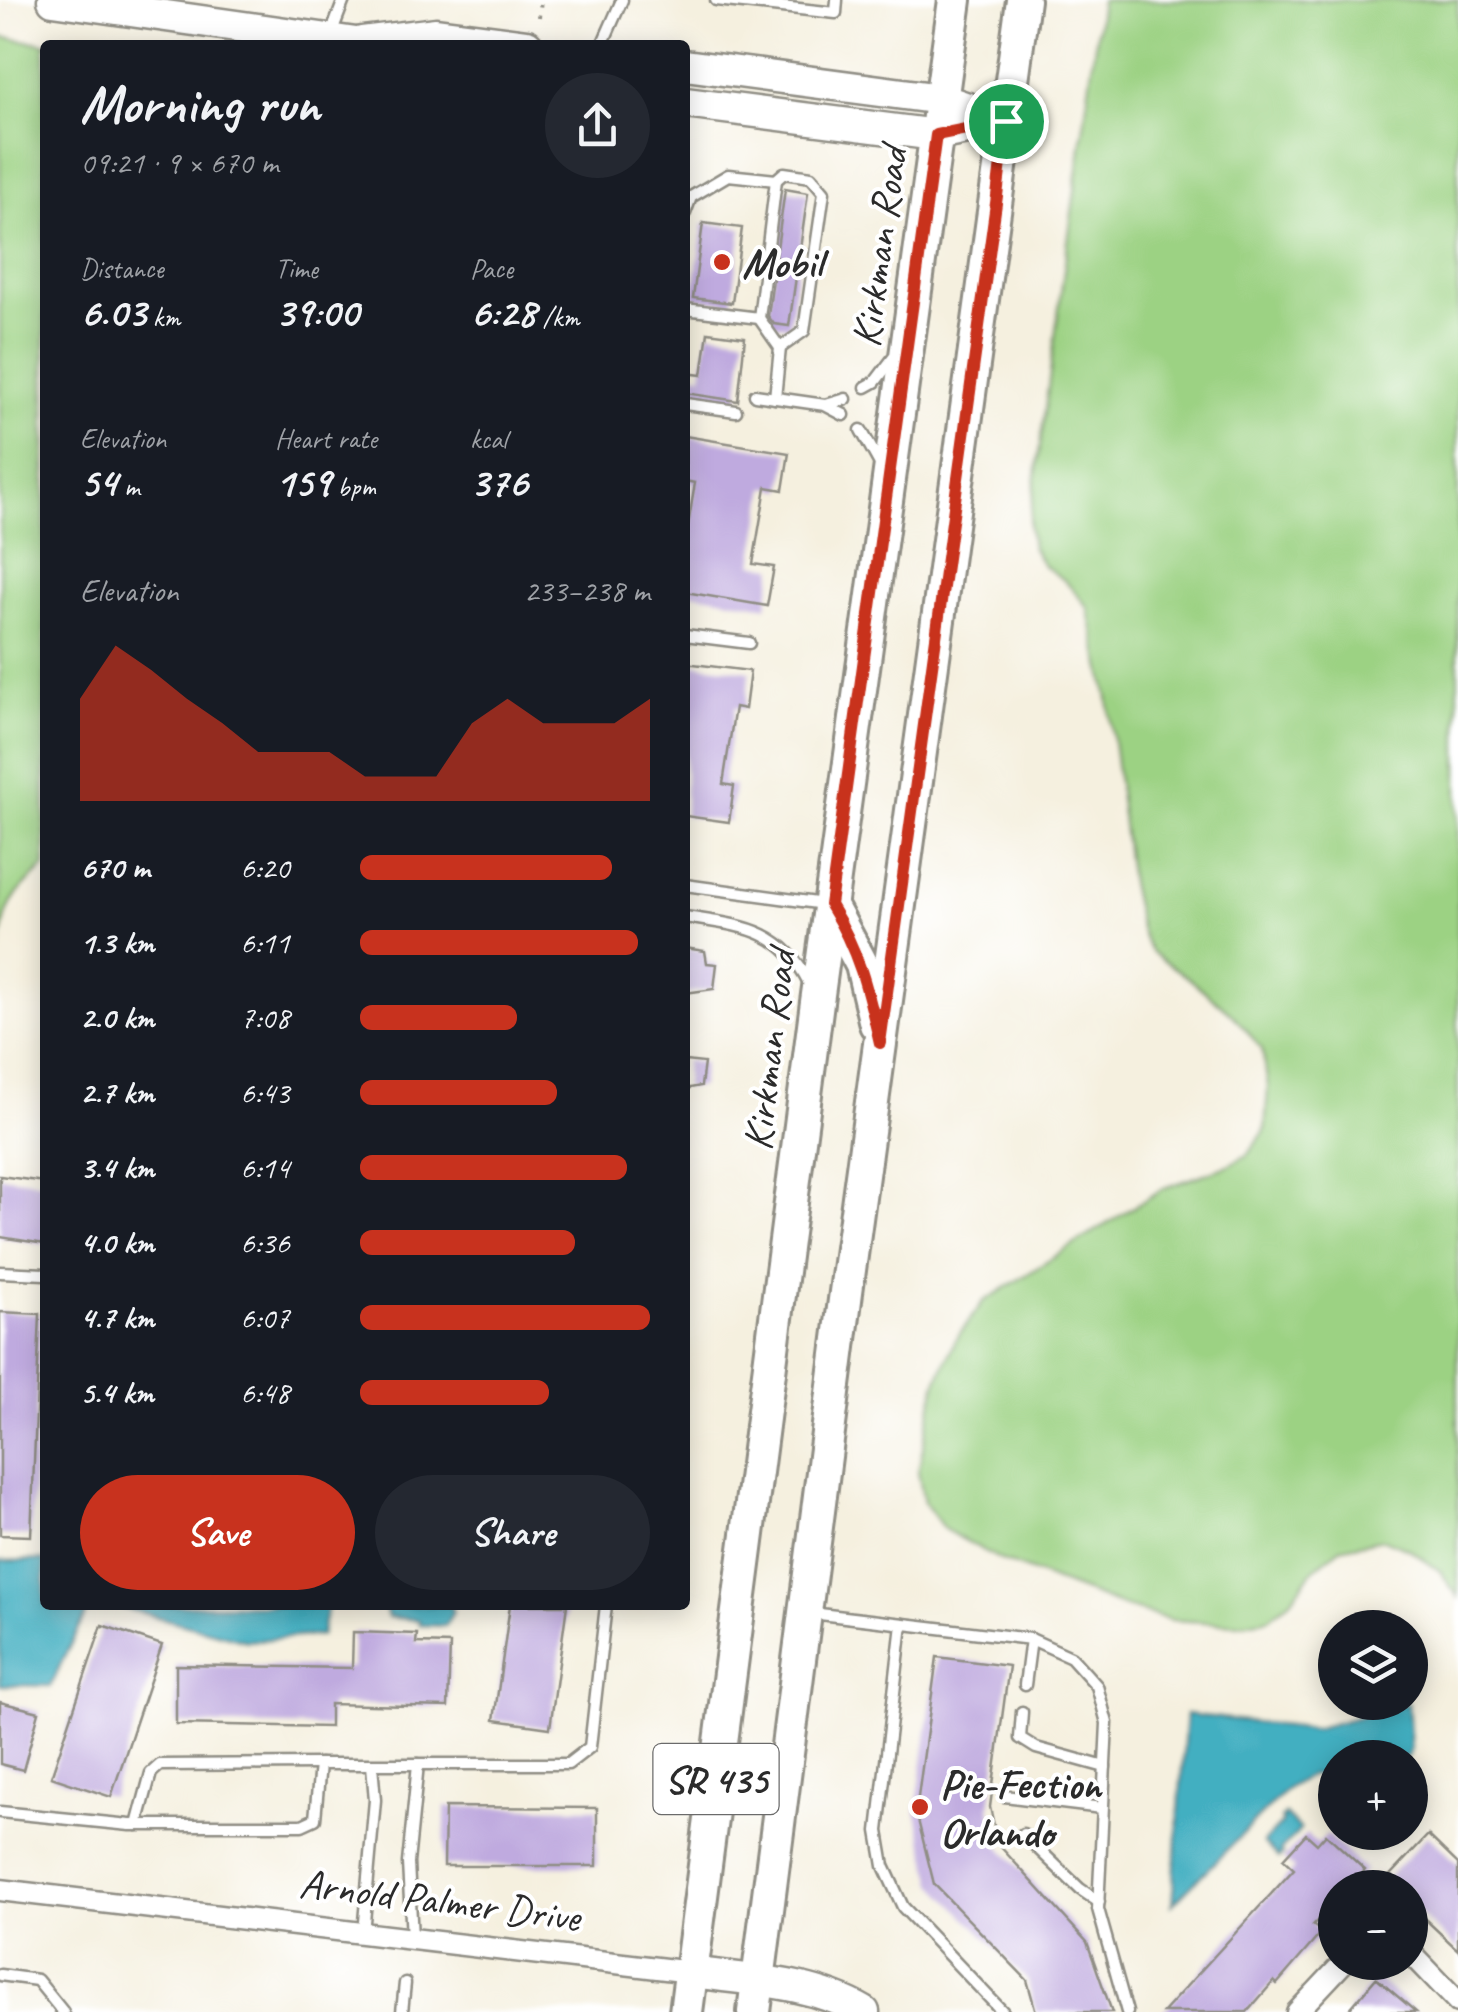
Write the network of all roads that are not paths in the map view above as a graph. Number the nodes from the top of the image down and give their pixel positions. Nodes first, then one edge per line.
1 (53, 0) edge
2 (344, 0) edge
3 (622, 0) edge
4 (716, 0) edge
5 (837, 0) edge
6 (955, 0) edge
7 (1023, 0) edge
8 (762, 2) edge
9 (533, 31) edge
10 (322, 40) edge
11 (329, 40) edge
12 (391, 40) edge
13 (604, 40) edge
14 (690, 67) edge
15 (942, 99) junction
16 (690, 104) edge
17 (1006, 121) junction
18 (936, 135) junction
19 (776, 180) junction
20 (690, 199) edge
21 (690, 310) edge
22 (759, 318) junction
23 (909, 336) junction
24 (780, 348) junction
25 (866, 388) dead end
26 (755, 396) dead end
27 (774, 398) junction
28 (846, 398) dead end
29 (690, 405) edge
30 (825, 405) junction
31 (736, 411) dead end
32 (844, 415) dead end
33 (861, 430) dead end
34 (888, 484) junction
35 (690, 635) edge
36 (749, 643) dead end
37 (690, 886) edge
38 (830, 905) junction
39 (690, 918) edge
40 (817, 1002) junction
41 (880, 1043) junction
42 (0, 1272) edge
43 (40, 1274) edge
44 (605, 1610) edge
45 (805, 1612) junction
46 (902, 1624) junction
47 (1031, 1639) junction
48 (1025, 1685) dead end
49 (1022, 1712) dead end
50 (320, 1764) junction
51 (418, 1764) junction
52 (372, 1765) junction
53 (1105, 1768) junction
54 (1004, 1796) dead end
55 (1102, 1808) junction
56 (0, 1812) edge
57 (137, 1825) junction
58 (1023, 1834) dead end
59 (0, 1890) edge
60 (1099, 1902) junction
61 (363, 1932) junction
62 (412, 1938) junction
63 (1428, 1971) edge
64 (691, 1972) junction
65 (0, 1976) edge
66 (1327, 1980) edge
67 (405, 1983) dead end
68 (756, 1997) edge
69 (1458, 2002) edge
70 (64, 2012) edge
71 (402, 2012) edge
72 (686, 2012) edge
73 (864, 2012) edge
74 (1003, 2012) edge
75 (1127, 2012) edge
76 (1297, 2012) edge

1 - 10 street
2 - 11 lane
3 - 13 lane
4 - 8 lane
5 - 8 lane
6 - 15 main road, SR 435
7 - 17 main road, SR 435
9 - 12 street
14 - 15 street
15 - 17 street
15 - 18 main road, Kirkman Road / SR 435
16 - 18 street
17 - 18 street
17 - 41 main road, SR 435
18 - 23 main road, Kirkman Road / SR 435
19 - 20 lane
19 - 22 lane
19 - 24 lane
21 - 22 lane
22 - 24 lane
23 - 25 lane
23 - 34 main road, Kirkman Road / SR 435
24 - 27 lane
26 - 27 lane
27 - 30 lane
28 - 30 lane
29 - 31 lane
30 - 32 lane
33 - 34 lane
34 - 38 main road, Kirkman Road / SR 435
35 - 36 lane
37 - 38 lane
38 - 40 main road, Kirkman Road / SR 435
38 - 41 main road
39 - 40 lane
40 - 64 main road, Kirkman Road / SR 435
41 - 45 main road, SR 435
42 - 43 lane
44 - 51 lane
45 - 46 lane
45 - 68 main road, SR 435
46 - 47 lane
46 - 74 lane
47 - 48 lane
47 - 53 lane
49 - 53 lane
50 - 52 lane
50 - 57 lane
50 - 57 lane
51 - 52 lane
51 - 62 lane
52 - 61 lane
53 - 55 lane
54 - 55 lane
55 - 60 lane
56 - 57 lane
58 - 60 lane
59 - 61 street, Arnold Palmer Drive
60 - 75 lane
61 - 62 street, Arnold Palmer Drive
62 - 64 street, Arnold Palmer Drive
63 - 69 street
64 - 68 street, Arnold Palmer Drive
64 - 72 main road, Kirkman Road / SR 435
65 - 70 lane
66 - 76 street
67 - 71 lane
68 - 73 street, Arnold Palmer Drive

